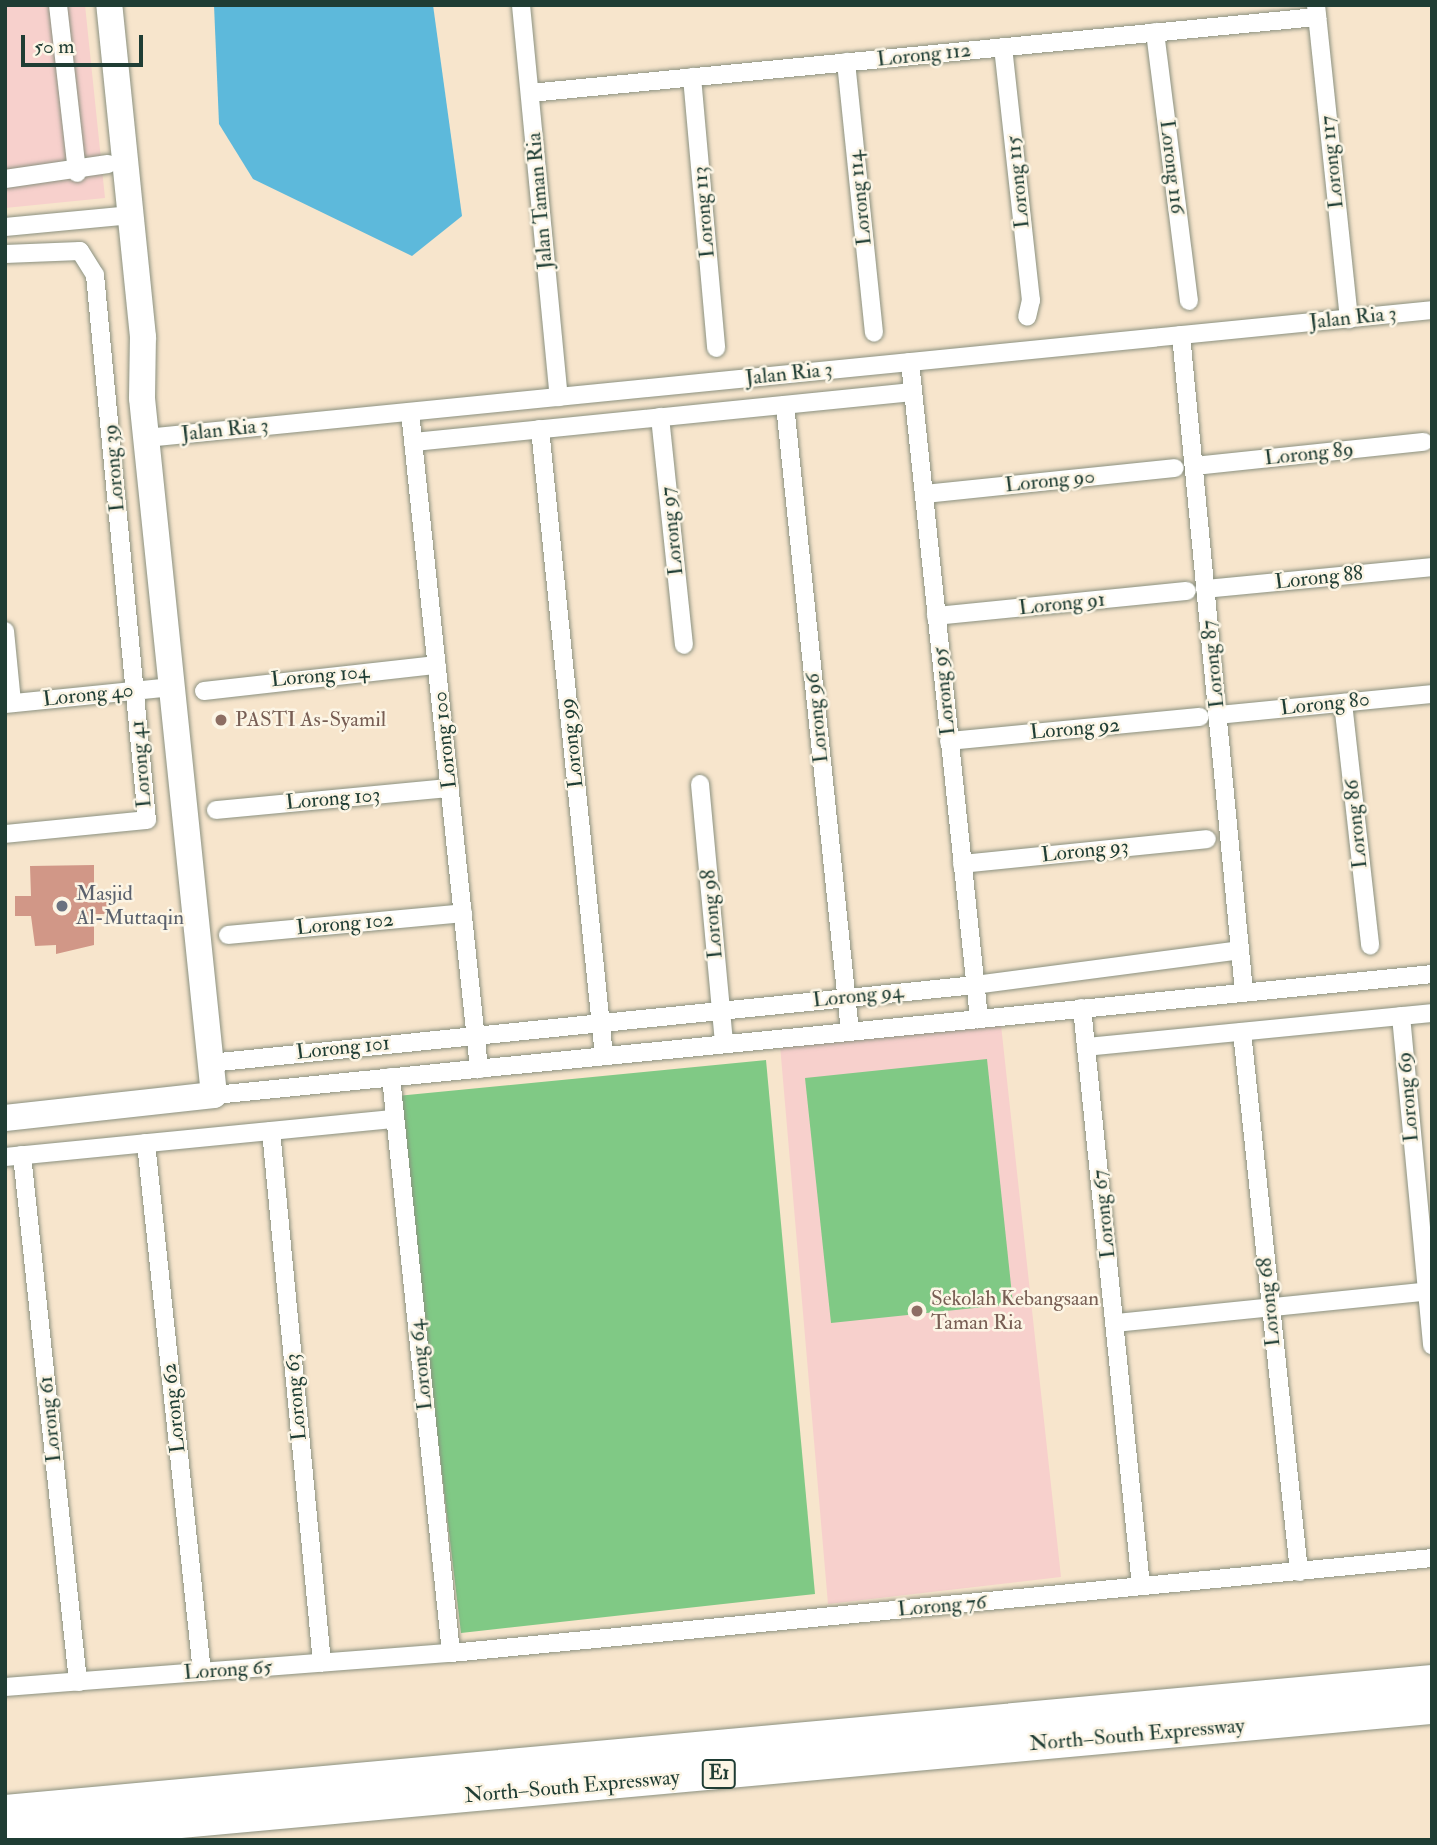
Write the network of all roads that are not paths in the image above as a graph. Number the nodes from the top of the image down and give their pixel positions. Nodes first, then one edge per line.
1 (58, 5) edge
2 (92, 5) edge
3 (109, 5) edge
4 (521, 5) edge
5 (1317, 11) edge
6 (1155, 32) junction
7 (1003, 47) junction
8 (846, 62) junction
9 (692, 77) junction
10 (530, 93) junction
11 (108, 164) junction
12 (77, 173) junction
13 (5, 179) edge
14 (122, 216) junction
15 (5, 227) edge
16 (5, 254) edge
17 (1189, 301) dead end
18 (1432, 310) edge
19 (1027, 317) dead end
20 (1349, 319) junction
21 (874, 333) dead end
22 (1181, 335) junction
23 (716, 348) dead end
24 (910, 362) junction
25 (913, 392) junction
26 (559, 397) junction
27 (785, 405) junction
28 (410, 412) junction
29 (660, 418) junction
30 (540, 429) junction
31 (146, 438) junction
32 (414, 442) junction
33 (1424, 442) dead end
34 (1184, 467) junction
35 (924, 494) junction
36 (1432, 566) edge
37 (1206, 589) junction
38 (1187, 591) dead end
39 (936, 616) junction
40 (5, 631) edge
41 (684, 645) dead end
42 (437, 665) junction
43 (172, 687) junction
44 (134, 691) junction
45 (204, 691) dead end
46 (1432, 694) edge
47 (9, 703) edge
48 (1343, 703) junction
49 (1209, 716) junction
50 (949, 741) junction
51 (700, 784) dead end
52 (450, 788) junction
53 (216, 810) dead end
54 (5, 834) edge
55 (1207, 839) dead end
56 (962, 864) junction
57 (463, 913) junction
58 (228, 935) dead end
59 (1370, 945) dead end
60 (1240, 950) junction
61 (1432, 974) edge
62 (975, 985) junction
63 (1244, 992) junction
64 (846, 998) junction
65 (721, 1009) junction
66 (1082, 1009) junction
67 (1432, 1013) edge
68 (1401, 1016) junction
69 (979, 1019) junction
70 (600, 1021) junction
71 (850, 1032) junction
72 (1242, 1032) junction
73 (475, 1033) junction
74 (724, 1044) junction
75 (1086, 1047) junction
76 (604, 1056) junction
77 (210, 1063) junction
78 (479, 1069) junction
79 (391, 1077) junction
80 (214, 1095) junction
81 (5, 1118) edge
82 (395, 1119) junction
83 (271, 1131) junction
84 (146, 1143) junction
85 (14, 1156) edge
86 (1429, 1292) edge
87 (1269, 1309) junction
88 (1116, 1323) junction
89 (1432, 1346) edge
90 (1432, 1558) edge
91 (1299, 1572) junction
92 (1141, 1586) junction
93 (452, 1653) junction
94 (322, 1663) junction
95 (202, 1672) junction
96 (1432, 1681) edge
97 (78, 1682) junction
98 (5, 1687) edge
99 (1432, 1707) edge
100 (5, 1811) edge
101 (5, 1837) edge

1 - 12 street
2 - 11 street
3 - 14 street
4 - 10 street, Jalan Taman Ria
5 - 6 street, Lorong 112
5 - 20 street, Lorong 117
6 - 7 street, Lorong 112
6 - 17 street, Lorong 116
7 - 8 street, Lorong 112
7 - 19 street, Lorong 115
8 - 9 street, Lorong 112
8 - 21 street, Lorong 114
9 - 10 street, Lorong 112
9 - 23 street, Lorong 113
10 - 26 street, Jalan Taman Ria
11 - 12 street
11 - 14 street
12 - 13 street
14 - 15 street
14 - 31 street
16 - 44 street, Lorong 39
18 - 20 street, Jalan Ria 3
20 - 22 street, Jalan Ria 3
22 - 24 street, Jalan Ria 3
22 - 34 street, Lorong 87
24 - 25 street, Lorong 95
24 - 26 street, Jalan Ria 3
25 - 27 street
25 - 35 street, Lorong 95
26 - 28 street, Jalan Ria 3
27 - 29 street
27 - 64 street, Lorong 96
28 - 31 street, Jalan Ria 3
28 - 32 street, Lorong 100
29 - 30 street
29 - 41 street, Lorong 97
30 - 32 street
30 - 70 street, Lorong 99
31 - 43 street
32 - 42 street, Lorong 100
33 - 34 street, Lorong 89
34 - 35 street, Lorong 90
34 - 37 street, Lorong 87
35 - 39 street, Lorong 95
36 - 37 street, Lorong 88
37 - 49 street, Lorong 87
38 - 39 street, Lorong 91
39 - 50 street, Lorong 95
40 - 47 street
42 - 45 street, Lorong 104
42 - 52 street, Lorong 100
43 - 44 street, Lorong 40
43 - 77 street
44 - 47 street, Lorong 40
44 - 54 street, Lorong 41
46 - 48 street, Lorong 80
48 - 49 street, Lorong 80
48 - 59 street, Lorong 86
49 - 50 street, Lorong 92
49 - 60 street, Lorong 87
50 - 56 street, Lorong 95
51 - 65 street, Lorong 98
52 - 53 street, Lorong 103
52 - 57 street, Lorong 100
55 - 56 street, Lorong 93
56 - 62 street, Lorong 95
57 - 58 street, Lorong 102
57 - 73 street, Lorong 100
60 - 62 street, Lorong 94
60 - 63 street, Lorong 87
61 - 63 street
62 - 64 street, Lorong 94
62 - 69 street, Lorong 95
63 - 66 street
64 - 65 street, Lorong 94
64 - 71 street, Lorong 96
65 - 70 street, Lorong 94
65 - 74 street, Lorong 98
66 - 69 street
66 - 75 street, Lorong 67
67 - 68 street
68 - 72 street
68 - 86 street, Lorong 69
69 - 71 street
70 - 73 street, Lorong 94
70 - 76 street, Lorong 99
71 - 74 street
72 - 75 street
72 - 87 street, Lorong 68
73 - 77 street, Lorong 101
73 - 78 street, Lorong 100
74 - 76 street
75 - 88 street, Lorong 67
76 - 78 street
77 - 80 street
78 - 79 street
79 - 80 street
79 - 82 street, Lorong 64
80 - 81 street
82 - 83 street
82 - 93 street, Lorong 64
83 - 84 street
83 - 94 street, Lorong 63
84 - 85 street
84 - 95 street, Lorong 62
85 - 97 street, Lorong 61
86 - 87 street
86 - 89 street, Lorong 69
87 - 88 street
87 - 91 street, Lorong 68
88 - 92 street, Lorong 67
90 - 91 street, Lorong 76
91 - 92 street, Lorong 76
92 - 93 street, Lorong 76
93 - 94 street, Lorong 65
94 - 95 street, Lorong 65
95 - 97 street, Lorong 65
96 - 100 highway, North–South Expressway / E1
97 - 98 street, Lorong 65
99 - 101 highway, North–South Expressway / E1

